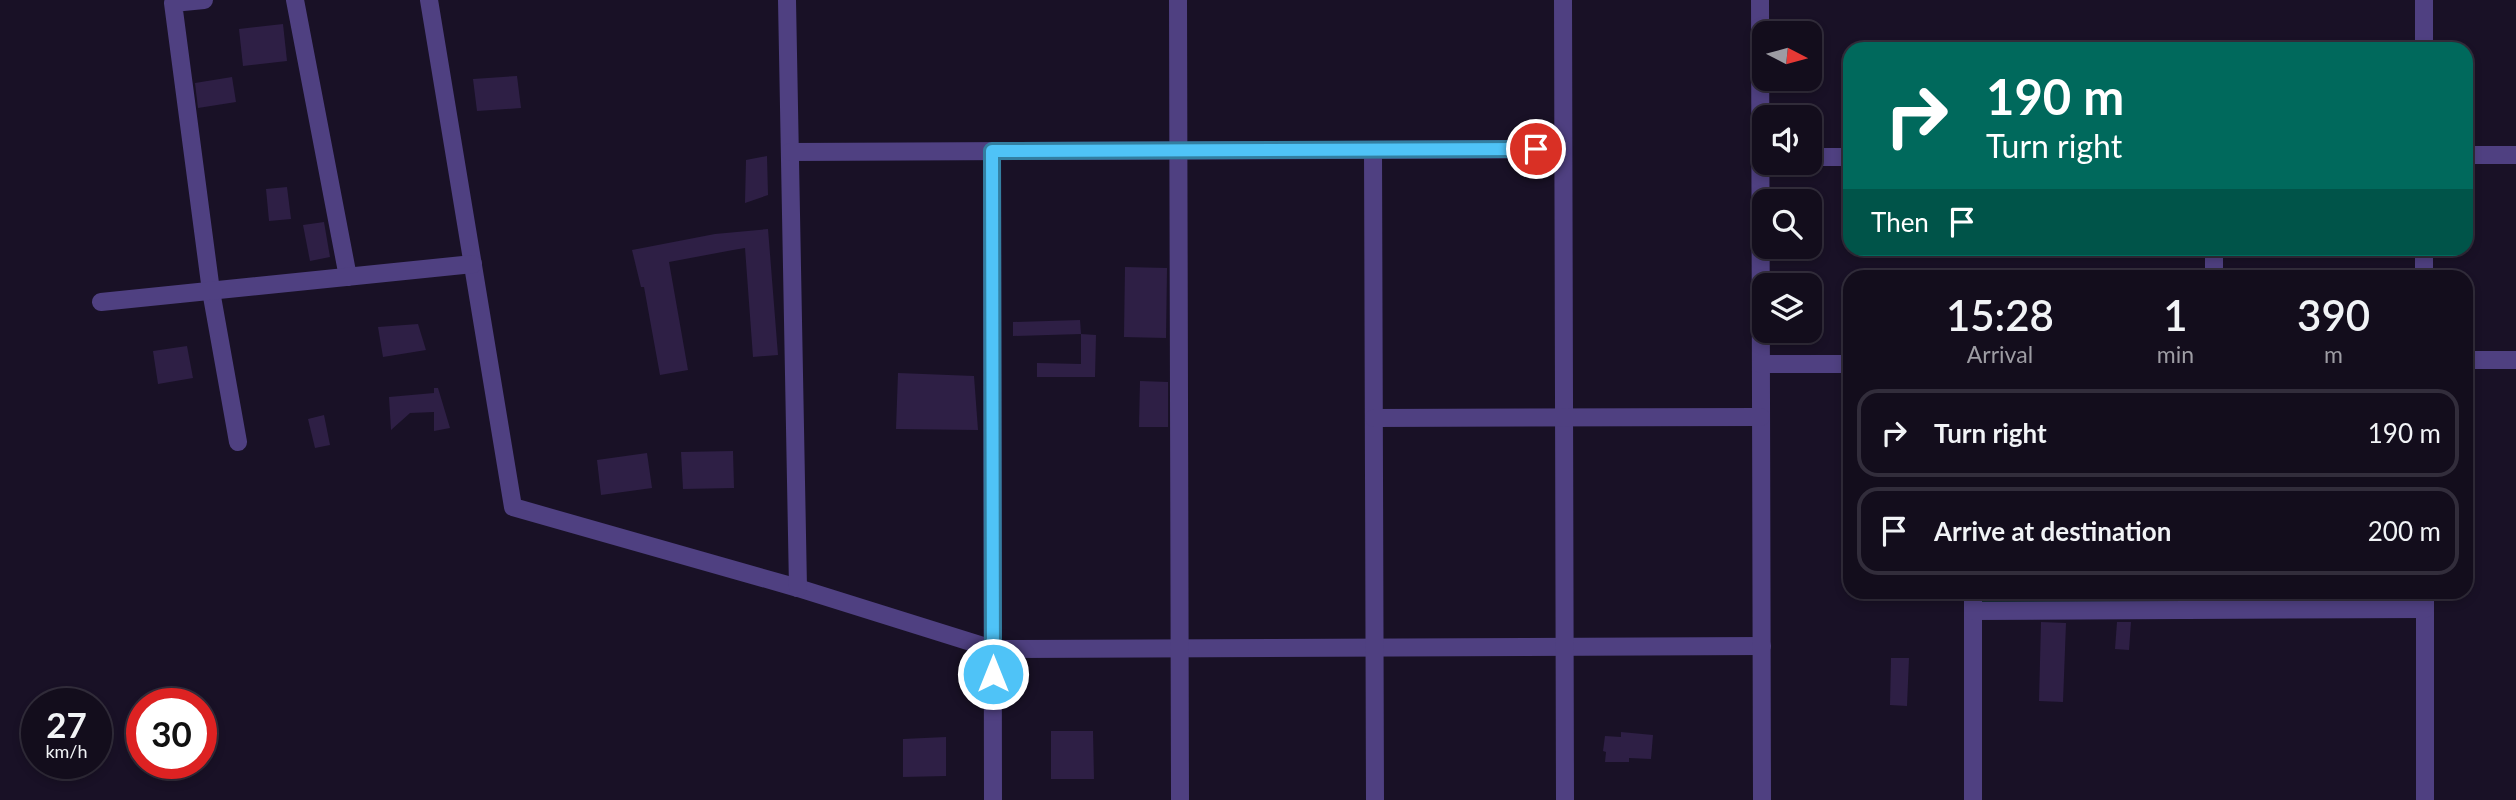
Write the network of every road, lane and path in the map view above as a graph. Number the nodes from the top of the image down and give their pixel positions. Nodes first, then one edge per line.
1 (204, 0) edge
2 (295, 0) edge
3 (429, 0) edge
4 (787, 0) edge
5 (1178, 0) edge
6 (1563, 0) edge
7 (1760, 0) edge
8 (2424, 0) edge
9 (2424, 42) edge
10 (1761, 105) edge
11 (1563, 149) junction
12 (1373, 150) junction
13 (992, 151) junction
14 (1178, 151) junction
15 (790, 152) junction
16 (2473, 155) edge
17 (2516, 155) edge
18 (1822, 157) edge
19 (1843, 157) edge
20 (1762, 175) edge
21 (473, 264) junction
22 (348, 277) junction
23 (211, 291) junction
24 (101, 302) dead end
25 (2473, 360) edge
26 (2516, 360) edge
27 (1843, 364) edge
28 (1761, 365) junction
29 (1761, 417) junction
30 (1374, 418) junction
31 (1564, 418) junction
32 (239, 442) dead end
33 (797, 588) junction
34 (1973, 599) edge
35 (2425, 600) edge
36 (2215, 601) edge
37 (1973, 611) junction
38 (1762, 646) junction
39 (1374, 647) junction
40 (1564, 647) junction
41 (1179, 648) junction
42 (993, 649) junction
43 (993, 800) edge
44 (1180, 800) edge
45 (1375, 800) edge
46 (1565, 800) edge
47 (1762, 800) edge
48 (1973, 800) edge
49 (2425, 800) edge

1 - 23 street
2 - 22 street
3 - 21 street
4 - 15 street
5 - 14 street
6 - 11 street
7 - 10 street
8 - 9 street
11 - 12 street
11 - 31 street
12 - 14 street
12 - 30 street
13 - 14 street
13 - 15 street
13 - 42 street
14 - 41 street
15 - 33 street
16 - 17 street
18 - 19 street
20 - 28 street
21 - 22 street
21 - 33 street
22 - 23 street
23 - 24 street
23 - 32 street
25 - 26 street
27 - 28 street
28 - 29 street
29 - 31 street
29 - 38 street
30 - 31 street
30 - 39 street
31 - 40 street
33 - 42 street
34 - 37 street
35 - 36 street
35 - 49 street
36 - 37 street
37 - 48 street
38 - 40 street
38 - 47 street
39 - 40 street
39 - 41 street
39 - 45 street
40 - 46 street
41 - 42 street
41 - 44 street
42 - 43 street

